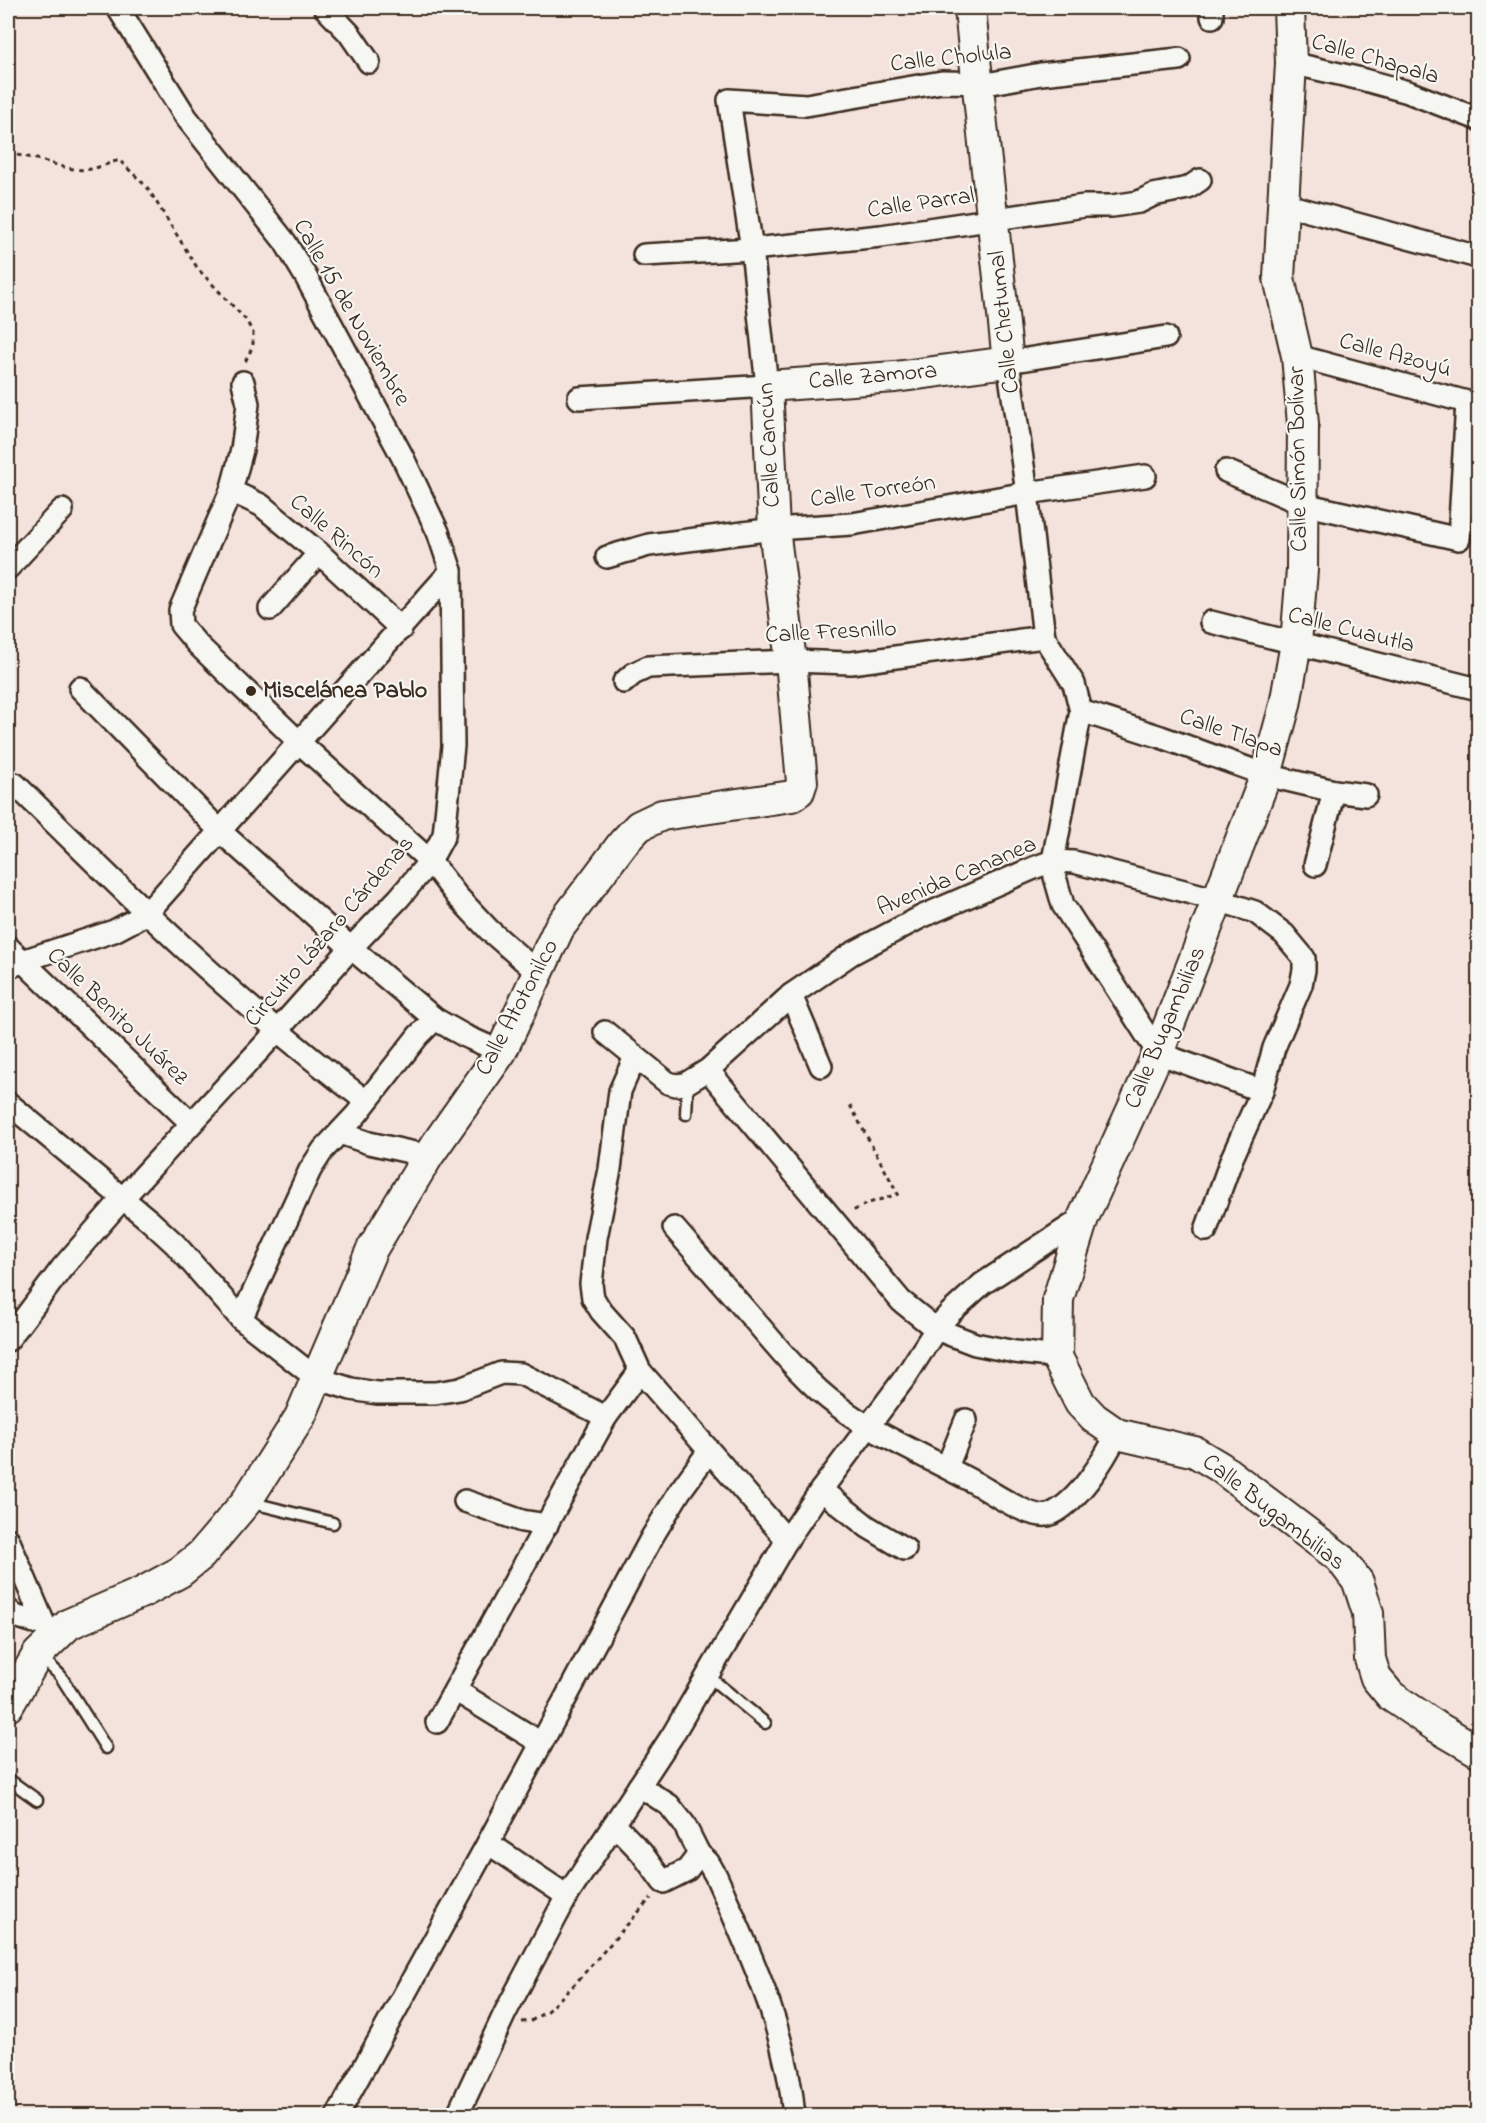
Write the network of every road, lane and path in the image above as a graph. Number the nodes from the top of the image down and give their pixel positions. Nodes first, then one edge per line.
1 (118, 8) edge
2 (325, 8) edge
3 (970, 8) edge
4 (1289, 8) edge
5 (1179, 59) dead end
6 (369, 62) dead end
7 (1291, 63) junction
8 (977, 84) junction
9 (729, 100) joint
10 (1479, 119) edge
11 (8, 155) edge
12 (1200, 180) dead end
13 (1283, 204) junction
14 (994, 220) junction
15 (752, 249) junction
16 (644, 255) dead end
17 (1479, 257) edge
18 (1166, 336) dead end
19 (1297, 356) junction
20 (1008, 362) junction
21 (243, 382) joint
22 (767, 386) junction
23 (579, 398) dead end
24 (1473, 404) edge
25 (1226, 471) dead end
26 (1145, 476) dead end
27 (231, 491) junction
28 (1027, 493) junction
29 (1303, 504) junction
30 (62, 510) dead end
31 (774, 529) junction
32 (319, 553) junction
33 (607, 557) dead end
34 (8, 568) edge
35 (451, 571) junction
36 (270, 609) dead end
37 (1211, 622) dead end
38 (401, 629) junction
39 (1044, 637) junction
40 (1296, 643) junction
41 (790, 661) junction
42 (624, 682) dead end
43 (80, 688) dead end
44 (1479, 690) edge
45 (1081, 711) junction
46 (300, 743) junction
47 (1266, 775) junction
48 (15, 784) dead end
49 (799, 791) joint
50 (1334, 791) junction
51 (1366, 795) dead end
52 (221, 832) junction
53 (430, 861) junction
54 (1053, 861) junction
55 (1315, 865) dead end
56 (1218, 900) junction
57 (146, 914) junction
58 (351, 948) junction
59 (12, 959) edge
60 (538, 973) junction
61 (791, 995) junction
62 (435, 1019) junction
63 (278, 1031) junction
64 (605, 1032) dead end
65 (501, 1052) junction
66 (1158, 1053) junction
67 (635, 1057) junction
68 (821, 1066) dead end
69 (708, 1070) junction
70 (685, 1084) junction
71 (1262, 1091) junction
72 (366, 1101) junction
73 (8, 1103) edge
74 (850, 1105) dead end
75 (686, 1114) dead end
76 (191, 1123) junction
77 (340, 1133) junction
78 (428, 1156) junction
79 (123, 1198) junction
80 (1083, 1218) junction
81 (833, 1220) junction
82 (674, 1228) dead end
83 (1206, 1230) dead end
84 (242, 1318) junction
85 (936, 1329) junction
86 (8, 1340) edge
87 (1057, 1357) junction
88 (640, 1371) junction
89 (316, 1378) junction
90 (606, 1417) junction
91 (966, 1420) dead end
92 (868, 1427) junction
93 (1117, 1434) junction
94 (709, 1451) junction
95 (947, 1467) junction
96 (821, 1490) junction
97 (465, 1501) dead end
98 (246, 1502) junction
99 (333, 1523) dead end
100 (547, 1525) junction
101 (8, 1539) edge
102 (786, 1540) junction
103 (905, 1549) dead end
104 (8, 1610) edge
105 (44, 1640) junction
106 (707, 1675) junction
107 (455, 1690) junction
108 (8, 1706) edge
109 (437, 1722) dead end
110 (765, 1723) dead end
111 (541, 1743) junction
112 (106, 1748) dead end
113 (1479, 1751) edge
114 (8, 1779) edge
115 (639, 1786) junction
116 (37, 1800) dead end
117 (614, 1824) junction
118 (488, 1843) junction
119 (699, 1854) junction
120 (663, 1882) junction
121 (567, 1896) junction
122 (504, 2013) junction
123 (337, 2115) edge
124 (457, 2115) edge
125 (794, 2115) edge

1 - 35 street, Calle 15 de Noviembre
2 - 6 street
3 - 8 street, Calle Chetumal
4 - 7 street, Calle Simón Bolívar
5 - 8 street, Calle Cholula
7 - 10 street, Calle Chapala
7 - 13 street, Calle Simón Bolívar
8 - 9 street, Calle Cholula
8 - 14 street, Calle Chetumal
9 - 15 street, Calle Cancún
11 - 21 path
12 - 14 street, Calle Parral
13 - 17 street
13 - 19 street, Calle Simón Bolívar
14 - 15 street, Calle Parral
14 - 20 street, Calle Chetumal
15 - 16 street, Calle Parral
15 - 22 street, Calle Cancún
18 - 20 street, Calle Zamora
19 - 24 street, Calle Azoyú
19 - 29 street, Calle Simón Bolívar
20 - 22 street, Calle Zamora
20 - 28 street, Calle Chetumal
21 - 27 street
22 - 23 street, Calle Zamora
22 - 31 street, Calle Cancún
24 - 29 street
25 - 29 street
26 - 28 street, Calle Torreón
27 - 32 street, Calle Rincón
27 - 46 street
28 - 31 street, Calle Torreón
28 - 39 street, Calle Chetumal
29 - 40 street, Calle Simón Bolívar
30 - 34 street
31 - 33 street, Calle Torreón
31 - 41 street, Calle Cancún
32 - 36 street
32 - 38 street, Calle Rincón
35 - 38 street
35 - 53 street, Circuito Lázaro Cárdenas
37 - 40 street, Calle Cuautla
38 - 46 street
39 - 41 street, Calle Fresnillo
39 - 45 street
40 - 44 street, Calle Cuautla
40 - 47 street, Calle Simón Bolívar
41 - 42 street, Calle Fresnillo
41 - 49 street, Calle Cancún
43 - 52 street
45 - 47 street, Calle Tlapa
45 - 54 street
46 - 52 street
46 - 53 street
47 - 50 street, Calle Tlapa
47 - 56 street, Calle Simón Bolívar
48 - 57 street
49 - 60 street, Calle Atotonilco
50 - 51 street, Calle Tlapa
50 - 55 street
52 - 57 street
52 - 58 street
53 - 58 street, Circuito Lázaro Cárdenas
53 - 60 street
54 - 56 street, Avenida Cananea
54 - 61 street, Avenida Cananea
54 - 66 street
56 - 66 street, Calle Bugambilias
56 - 71 street, Avenida Cananea
57 - 59 street
57 - 63 street
58 - 62 street
58 - 63 street, Circuito Lázaro Cárdenas
59 - 76 street, Calle Benito Juárez
60 - 65 street, Calle Atotonilco
61 - 68 street
61 - 69 street, Avenida Cananea
62 - 65 street
62 - 72 street
63 - 72 street
63 - 76 street, Circuito Lázaro Cárdenas
64 - 67 street
65 - 78 street, Calle Atotonilco
66 - 71 street
66 - 80 street, Calle Bugambilias
67 - 70 street
67 - 88 street
69 - 70 street, Avenida Cananea
69 - 81 street
70 - 75 lane
71 - 83 street
72 - 77 street
73 - 79 street
74 - 81 path
76 - 79 street, Circuito Lázaro Cárdenas
77 - 78 street
77 - 84 street
78 - 89 street, Calle Atotonilco
79 - 84 street
79 - 86 street, Circuito Lázaro Cárdenas
80 - 85 street
80 - 87 street, Calle Bugambilias
81 - 85 street
82 - 92 street
84 - 89 street
85 - 87 street
85 - 92 street
87 - 93 street, Calle Bugambilias
88 - 90 street
88 - 94 street
89 - 90 street
89 - 98 street, Calle Atotonilco
90 - 100 street
91 - 95 street
92 - 95 street
92 - 96 street
93 - 95 street
93 - 113 street, Calle Bugambilias
94 - 102 street
94 - 111 street
96 - 102 street
96 - 103 street
97 - 100 street
98 - 99 lane
98 - 105 street, Calle Atotonilco
100 - 107 street
101 - 105 street
102 - 106 street
104 - 105 street
105 - 108 street
105 - 112 lane
106 - 110 lane
106 - 115 street
107 - 109 street
107 - 111 street
111 - 118 street
114 - 116 lane
115 - 117 street
115 - 119 street
117 - 120 street
117 - 121 street
118 - 121 street
118 - 123 street
119 - 120 street
119 - 125 street
120 - 122 path
121 - 122 street
122 - 124 street

